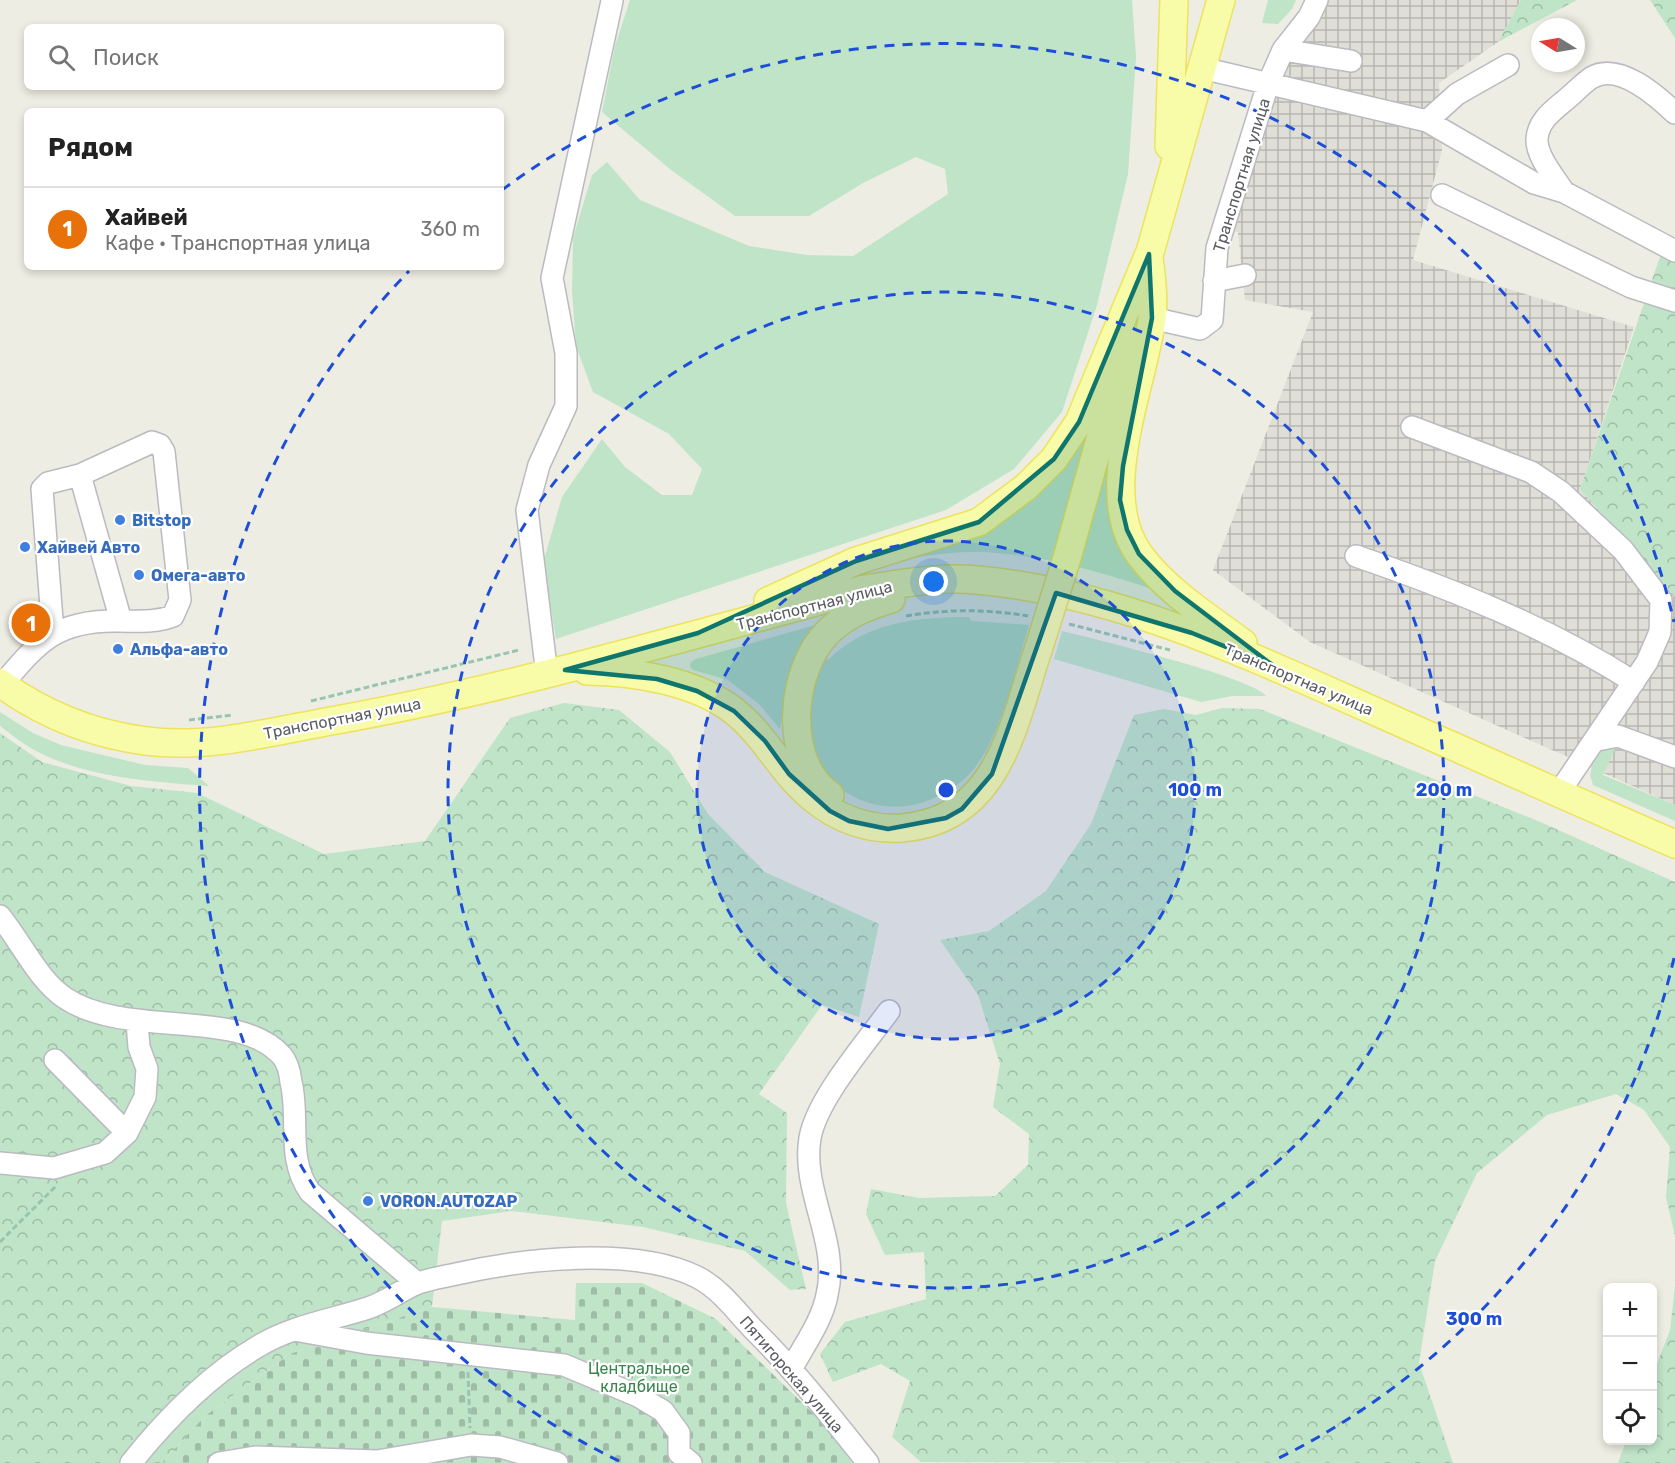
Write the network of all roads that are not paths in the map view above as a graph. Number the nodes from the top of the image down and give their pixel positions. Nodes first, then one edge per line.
1 (1174, 0) edge
2 (1221, 0) edge
3 (1317, 0) edge
4 (612, 1) edge
5 (1283, 50) junction
6 (1351, 61) dead end
7 (1508, 65) dead end
8 (1202, 68) junction
9 (1268, 84) junction
10 (1675, 113) edge
11 (1427, 121) junction
12 (1169, 186) junction
13 (1564, 192) junction
14 (1442, 195) dead end
15 (1675, 251) edge
16 (1149, 254) junction
17 (1245, 275) dead end
18 (1214, 281) junction
19 (1675, 301) edge
20 (1152, 318) junction
21 (1412, 427) dead end
22 (80, 475) junction
23 (1356, 556) dead end
24 (974, 579) junction
25 (121, 621) junction
26 (53, 633) junction
27 (698, 633) junction
28 (1275, 667) junction
29 (556, 673) junction
30 (1634, 682) junction
31 (1, 684) edge
32 (1597, 740) junction
33 (1675, 757) edge
34 (1558, 794) junction
35 (922, 826) junction
36 (1675, 844) edge
37 (0, 916) edge
38 (889, 1011) dead end
39 (138, 1022) junction
40 (55, 1060) dead end
41 (127, 1133) junction
42 (0, 1164) edge
43 (417, 1283) junction
44 (293, 1330) junction
45 (792, 1368) junction
46 (682, 1460) edge
47 (131, 1463) edge
48 (219, 1463) edge
49 (557, 1463) edge
50 (868, 1463) edge

1 - 12 main road
2 - 8 main road
3 - 5 street
4 - 29 street
5 - 6 street
5 - 9 street
7 - 11 street
8 - 9 street
8 - 12 main road
9 - 11 street, Транспортная улица
9 - 18 street, Транспортная улица
10 - 13 street
11 - 13 street, Транспортная улица
12 - 16 main road
13 - 15 street, Транспортная улица
14 - 19 street
16 - 20 main road
16 - 27 main road
16 - 35 main road, bridge
17 - 18 street
18 - 20 street, Транспортная улица
20 - 28 main road
21 - 30 street
22 - 25 street
22 - 25 street
22 - 26 street
23 - 30 street
24 - 27 main road, Транспортная улица
24 - 28 main road, Транспортная улица
24 - 35 main road
25 - 26 street
26 - 31 street
27 - 29 main road, Транспортная улица
28 - 34 main road, Транспортная улица
29 - 31 main road, Транспортная улица
29 - 35 main road
30 - 32 street
32 - 33 street
32 - 34 street
34 - 36 main road, Транспортная улица
37 - 39 street
38 - 45 street
39 - 41 street
39 - 43 street
40 - 41 street
41 - 42 street
43 - 44 street, Пятигорская улица
43 - 45 street, Пятигорская улица
44 - 46 street
44 - 47 street, Пятигорская улица
45 - 50 street, Пятигорская улица
48 - 49 street

